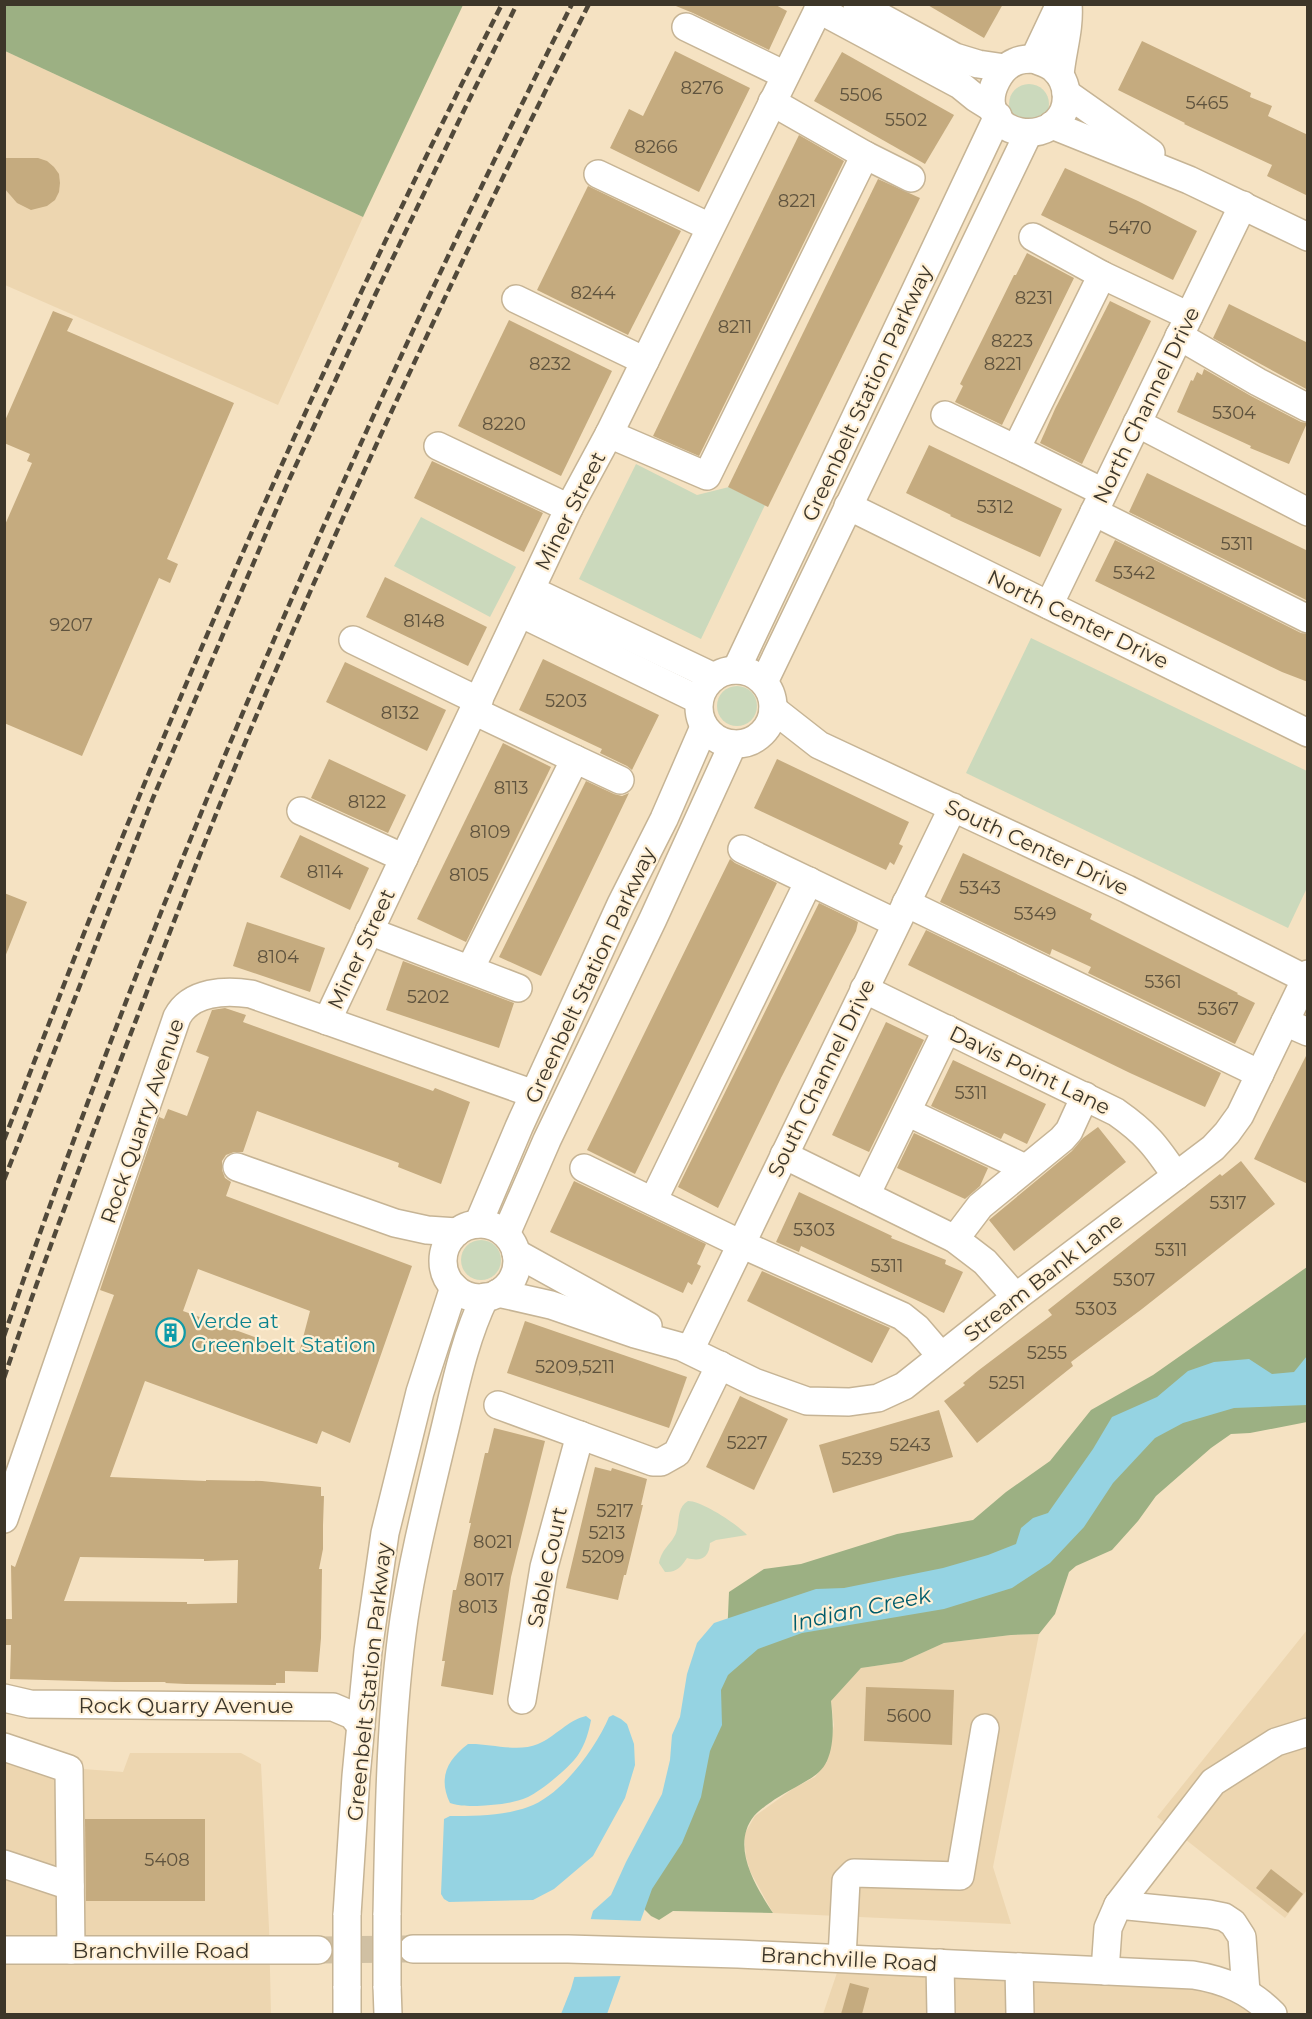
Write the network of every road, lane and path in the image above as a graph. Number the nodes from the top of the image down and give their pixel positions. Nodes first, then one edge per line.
1 (857, 4) edge
2 (1059, 4) edge
3 (1068, 4) edge
4 (819, 7) edge
5 (686, 27) dead end
6 (1034, 59) junction
7 (1005, 68) junction
8 (785, 75) junction
9 (1063, 84) junction
10 (771, 102) junction
11 (995, 112) junction
12 (1040, 129) junction
13 (865, 155) junction
14 (598, 174) dead end
15 (911, 178) dead end
16 (1189, 180) junction
17 (1243, 205) junction
18 (710, 227) junction
19 (1033, 237) dead end
20 (1308, 237) edge
21 (1102, 275) junction
22 (516, 299) dead end
23 (1184, 326) junction
24 (645, 361) junction
25 (1308, 408) edge
26 (945, 415) dead end
27 (1137, 423) junction
28 (609, 434) junction
29 (438, 446) dead end
30 (1016, 449) junction
31 (1099, 502) junction
32 (848, 506) junction
33 (569, 508) junction
34 (1308, 512) edge
35 (526, 601) junction
36 (1049, 605) junction
37 (1308, 619) edge
38 (353, 640) dead end
39 (725, 674) junction
40 (764, 682) junction
41 (699, 700) junction
42 (476, 706) junction
43 (773, 709) junction
44 (704, 727) junction
45 (1308, 733) edge
46 (733, 744) junction
47 (575, 759) junction
48 (620, 780) dead end
49 (953, 807) junction
50 (301, 812) dead end
51 (742, 849) dead end
52 (404, 858) junction
53 (809, 881) junction
54 (901, 913) junction
55 (369, 931) junction
56 (470, 969) junction
57 (1307, 977) edge
58 (518, 988) dead end
59 (864, 989) junction
60 (327, 1021) junction
61 (1296, 1027) edge
62 (947, 1029) junction
63 (1260, 1074) junction
64 (534, 1094) junction
65 (1085, 1096) junction
66 (907, 1112) junction
67 (784, 1155) junction
68 (237, 1167) dead end
69 (584, 1168) dead end
70 (1025, 1168) junction
71 (1176, 1176) junction
72 (866, 1195) junction
73 (653, 1201) junction
74 (395, 1224) junction
75 (467, 1228) junction
76 (955, 1239) junction
77 (511, 1244) junction
78 (741, 1244) junction
79 (443, 1260) junction
80 (454, 1287) junction
81 (492, 1295) junction
82 (1016, 1297) junction
83 (686, 1348) junction
84 (941, 1356) junction
85 (720, 1365) junction
86 (498, 1406) dead end
87 (580, 1435) junction
88 (4, 1519) edge
89 (4, 1698) edge
90 (522, 1700) dead end
91 (361, 1726) junction
92 (985, 1728) dead end
93 (1308, 1732) edge
94 (4, 1747) edge
95 (4, 1864) edge
96 (70, 1886) junction
97 (1118, 1905) junction
98 (413, 1949) tunnel mouth
99 (4, 1950) edge
100 (70, 1950) junction
101 (318, 1950) tunnel mouth
102 (842, 1959) junction
103 (940, 1963) junction
104 (1019, 1967) junction
105 (1105, 1971) junction
106 (1246, 1992) junction
107 (347, 2014) edge
108 (388, 2014) edge
109 (941, 2014) edge
110 (1020, 2014) edge
111 (1273, 2014) edge

1 - 7 street
2 - 6 street
3 - 9 street
4 - 8 street, Miner Street
4 - 11 street
5 - 8 street
6 - 7 street
6 - 9 street
7 - 11 street
8 - 10 street, Miner Street
9 - 12 street
9 - 16 street
10 - 13 street
10 - 18 street, Miner Street
11 - 12 street
11 - 39 street, Greenbelt Station Parkway
12 - 16 street
12 - 32 street, Greenbelt Station Parkway
13 - 15 street
13 - 28 street
14 - 18 street
16 - 17 street
17 - 20 street
17 - 23 street, North Channel Drive
18 - 24 street, Miner Street
19 - 21 street
21 - 23 street
21 - 30 street
22 - 24 street
23 - 25 street
23 - 27 street, North Channel Drive
24 - 28 street, Miner Street
26 - 30 street
27 - 31 street, North Channel Drive
27 - 34 street
28 - 33 street, Miner Street
29 - 33 street
30 - 31 street
31 - 36 street, North Channel Drive
31 - 37 street
32 - 36 street, North Center Drive
32 - 40 street, Greenbelt Station Parkway
33 - 35 street, Miner Street
35 - 39 street
35 - 41 street
35 - 42 street, Miner Street
36 - 45 street, North Center Drive
38 - 42 street
39 - 40 street
39 - 41 street
40 - 43 street
41 - 44 street
42 - 47 street
42 - 52 street, Miner Street
43 - 46 street
43 - 49 street, South Center Drive
44 - 46 street
44 - 64 street, Greenbelt Station Parkway
46 - 77 street, Greenbelt Station Parkway
47 - 48 street
47 - 56 street
49 - 54 street, South Channel Drive
49 - 57 street, South Center Drive
50 - 52 street
51 - 53 street
52 - 55 street, Miner Street
53 - 54 street
53 - 73 street
54 - 59 street, South Channel Drive
54 - 63 street
55 - 56 street
55 - 60 street, Miner Street
56 - 58 street
57 - 61 street, Stream Bank Lane
59 - 62 street, Davis Point Lane
59 - 67 street, South Channel Drive
60 - 64 street, Rock Quarry Avenue
60 - 88 street, Rock Quarry Avenue
61 - 63 street, Stream Bank Lane
62 - 65 street, Davis Point Lane
62 - 66 street
63 - 71 street, Stream Bank Lane
64 - 75 street, Greenbelt Station Parkway
65 - 70 street
65 - 71 street, Davis Point Lane
66 - 70 street
66 - 72 street
67 - 72 street
67 - 78 street, South Channel Drive
68 - 74 street
69 - 73 street
70 - 76 street
71 - 82 street, Stream Bank Lane
72 - 76 street
73 - 78 street
74 - 75 street
74 - 79 street
75 - 77 street
75 - 79 street
76 - 82 street
77 - 81 street
77 - 83 street, Stream Bank Lane
78 - 83 street, South Channel Drive
78 - 84 street
79 - 80 street
80 - 81 street
80 - 91 street, Greenbelt Station Parkway
81 - 83 street, Stream Bank Lane
81 - 108 street, Greenbelt Station Parkway, bridge
82 - 84 street, Stream Bank Lane
83 - 85 street, Stream Bank Lane
84 - 85 street, Stream Bank Lane
85 - 87 street
86 - 87 street
87 - 90 street, Sable Court
89 - 91 street, Rock Quarry Avenue
91 - 107 street, Greenbelt Station Parkway, bridge
92 - 102 street
93 - 97 street
94 - 96 street
95 - 96 street
96 - 100 street
97 - 105 street
97 - 106 street
98 - 102 street, Branchville Road
99 - 100 street, Branchville Road
100 - 101 street, Branchville Road
102 - 103 street, Branchville Road
103 - 104 street, Branchville Road
103 - 109 street
104 - 105 street, Branchville Road
104 - 110 street
105 - 106 street, Branchville Road
106 - 111 street, Branchville Road

